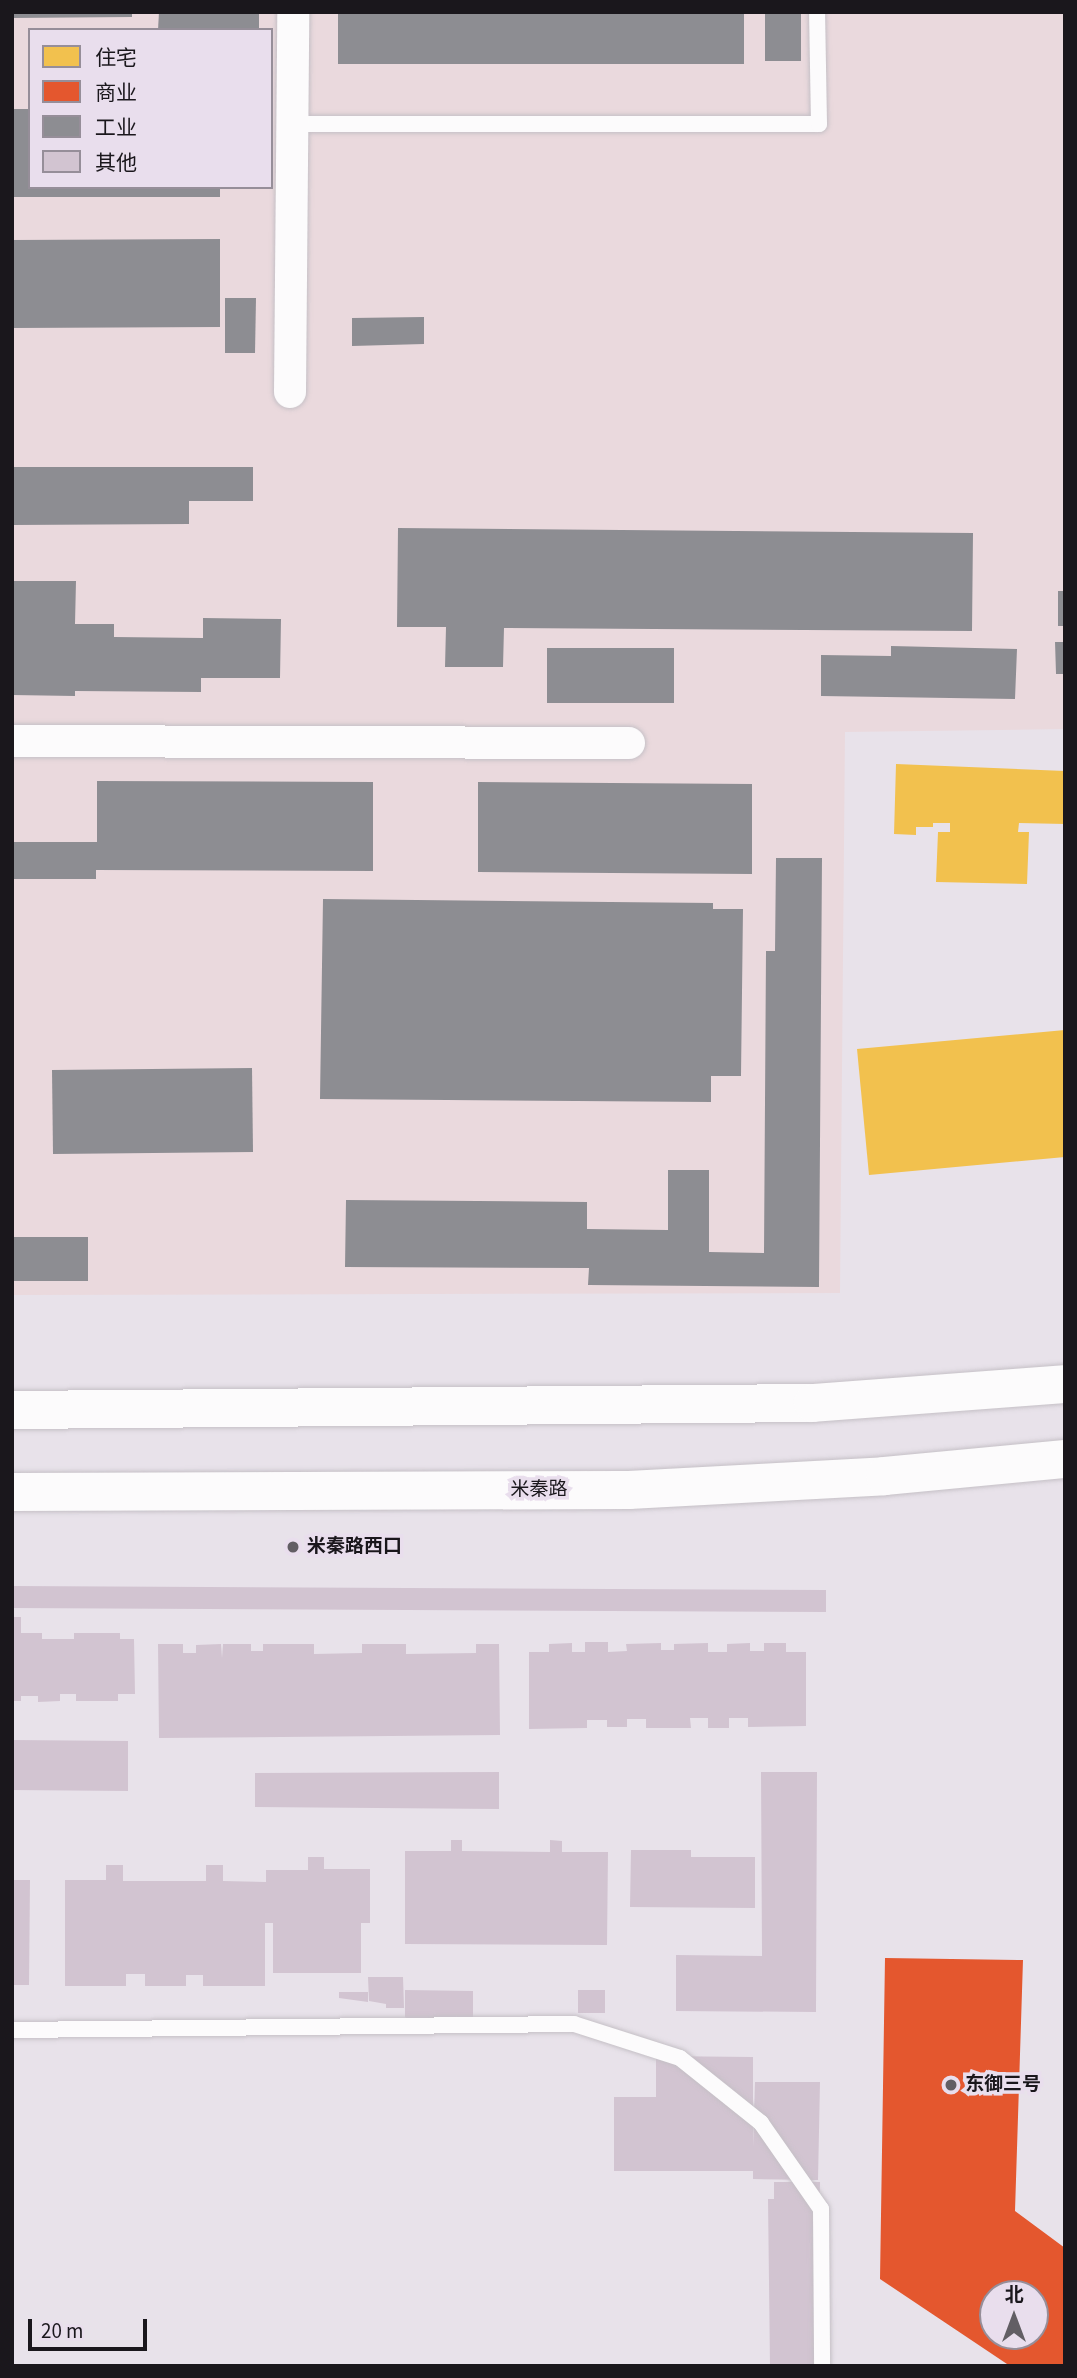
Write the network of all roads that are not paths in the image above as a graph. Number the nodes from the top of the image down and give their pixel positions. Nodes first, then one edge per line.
1 (293, 12) edge
2 (817, 12) edge
3 (292, 124) junction
4 (290, 392) dead end
5 (12, 741) edge
6 (629, 743) dead end
7 (1065, 1384) edge
8 (12, 1410) edge
9 (1065, 1459) edge
10 (12, 1492) edge
11 (12, 2030) edge
12 (822, 2366) edge

1 - 3 street
2 - 3 lane
3 - 4 street
5 - 6 street
7 - 8 street
9 - 10 street, 米秦路
11 - 12 lane

